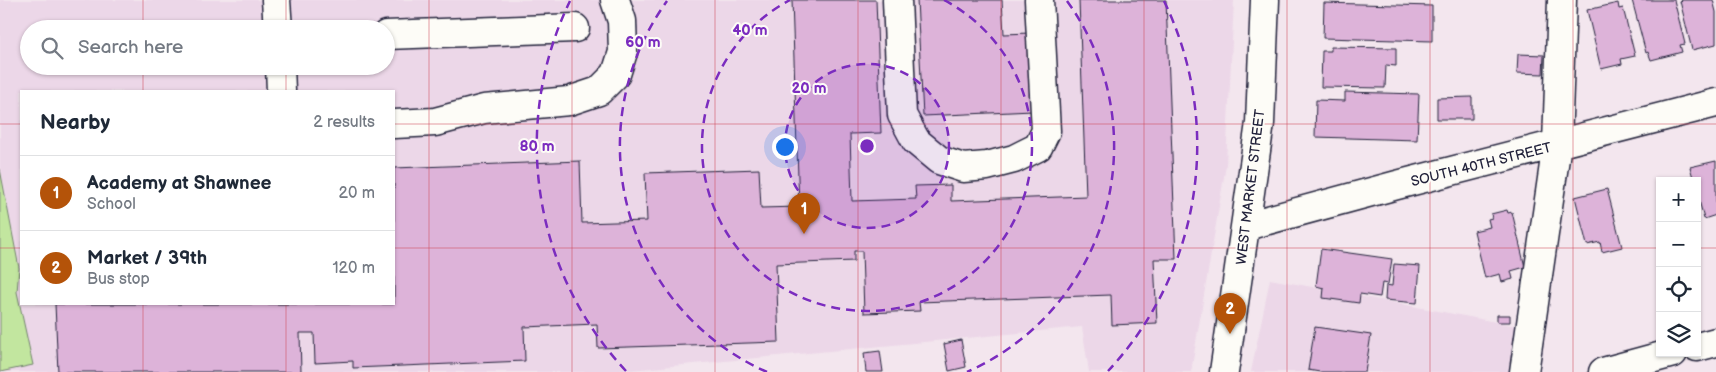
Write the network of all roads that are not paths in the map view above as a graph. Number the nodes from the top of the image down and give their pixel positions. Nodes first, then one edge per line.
1 (276, 0) edge
2 (614, 0) edge
3 (897, 0) edge
4 (1039, 0) edge
5 (1265, 0) edge
6 (1562, 0) edge
7 (277, 20) edge
8 (575, 28) dead end
9 (395, 35) edge
10 (280, 75) edge
11 (281, 90) edge
12 (1716, 103) edge
13 (395, 124) edge
14 (1557, 144) junction
15 (1246, 226) junction
16 (1716, 342) edge
17 (1701, 346) edge
18 (1658, 357) edge
19 (1224, 372) edge
20 (1524, 372) edge
21 (1603, 372) edge

1 - 7 street
2 - 13 street
3 - 4 street
5 - 15 street, WEST MARKET STREET
6 - 14 street
8 - 9 street
10 - 11 street
12 - 14 street, SOUTH 40TH STREET
14 - 15 street, SOUTH 40TH STREET
14 - 20 street
15 - 19 street, WEST MARKET STREET
16 - 17 street
18 - 21 street

